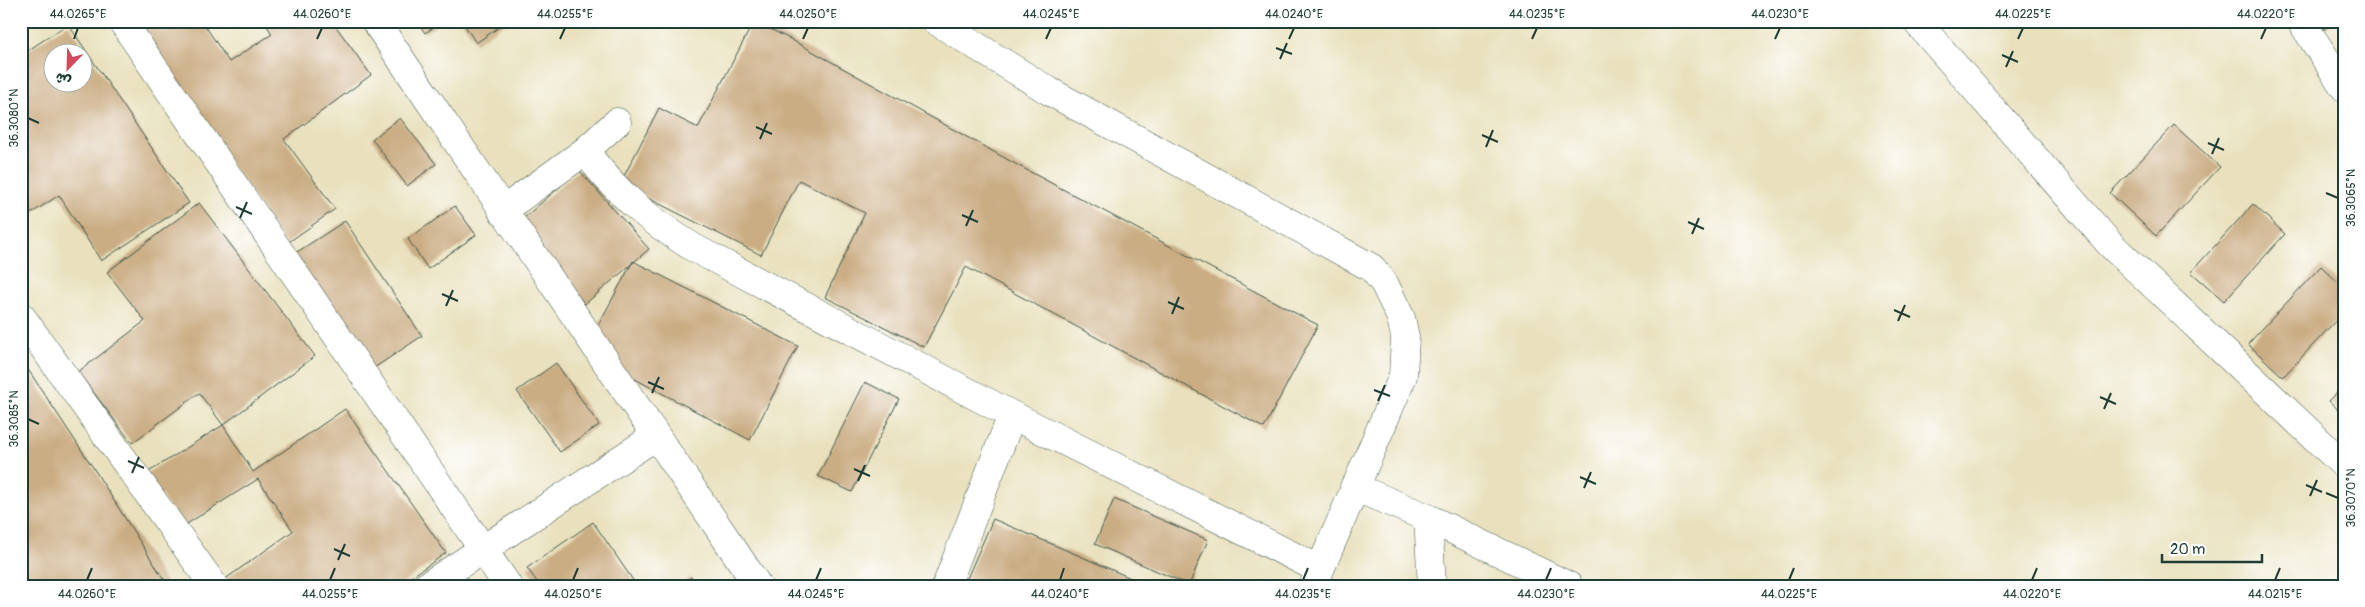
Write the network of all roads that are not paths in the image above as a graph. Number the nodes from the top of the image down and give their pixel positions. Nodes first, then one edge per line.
1 (122, 21) edge
2 (374, 21) edge
3 (936, 21) edge
4 (1916, 21) edge
5 (2301, 21) edge
6 (2335, 52) edge
7 (2344, 87) edge
8 (617, 122) dead end
9 (584, 151) junction
10 (502, 211) junction
11 (21, 316) edge
12 (1012, 414) junction
13 (656, 436) junction
14 (2344, 465) edge
15 (1354, 487) junction
16 (1428, 518) junction
17 (482, 550) junction
18 (1316, 577) edge
19 (214, 586) edge
20 (427, 586) edge
21 (508, 586) edge
22 (758, 586) edge
23 (946, 586) edge
24 (1432, 586) edge
25 (1569, 586) edge

1 - 17 street
2 - 10 street
3 - 15 street
4 - 14 street
5 - 6 street
6 - 7 street
8 - 9 street
9 - 10 street
9 - 12 street
10 - 13 street
11 - 19 street
12 - 18 street
12 - 23 street
13 - 17 street
13 - 22 street
15 - 16 street
15 - 18 street
16 - 24 street
16 - 25 street
17 - 20 street
17 - 21 street

